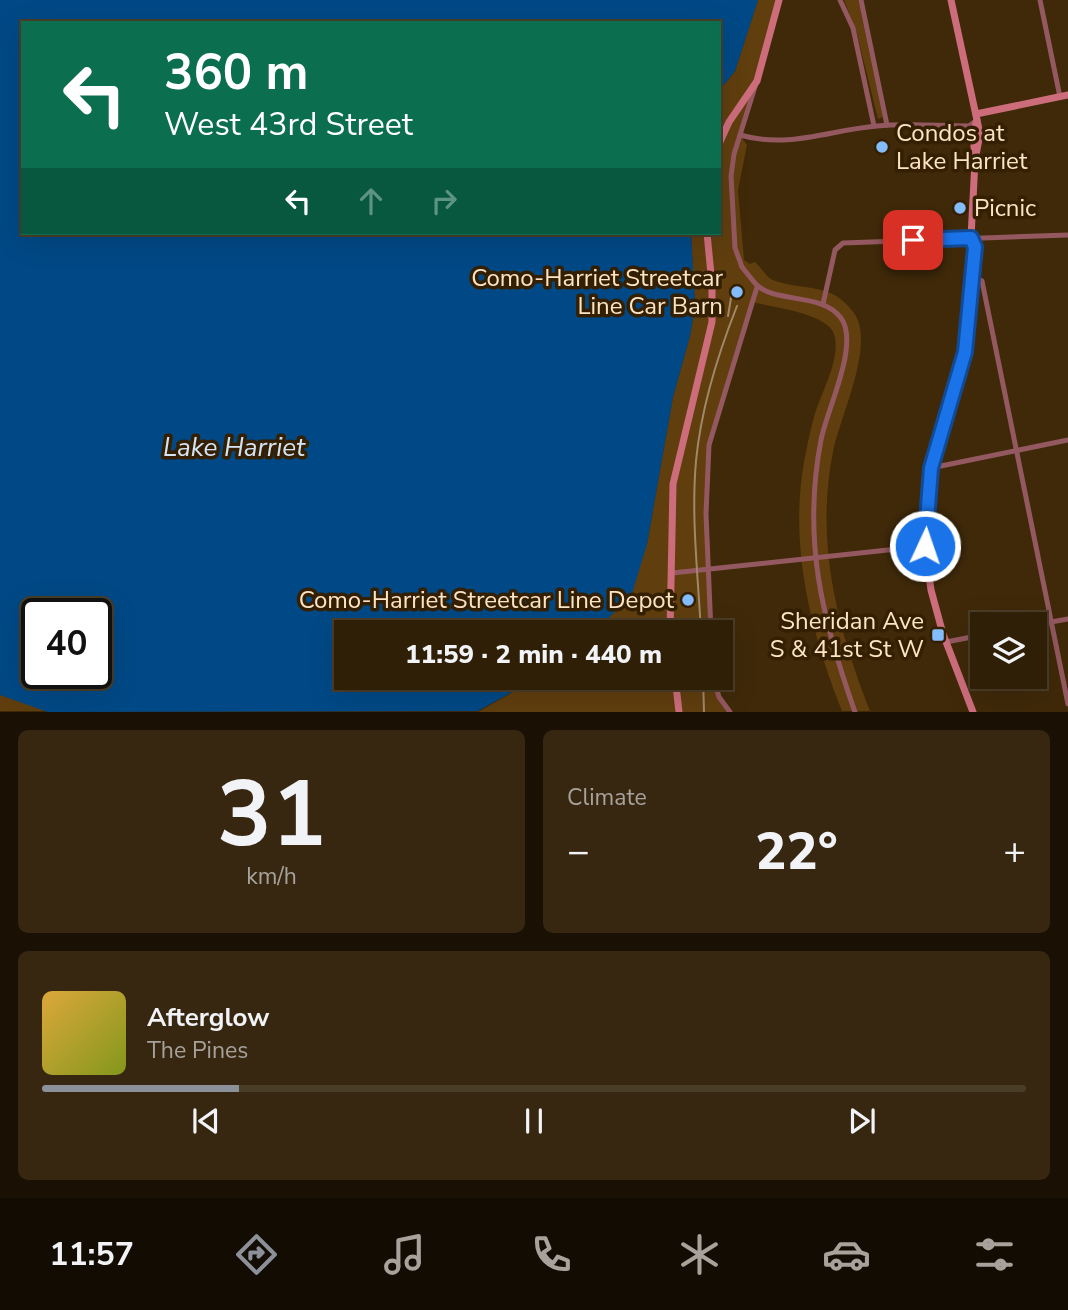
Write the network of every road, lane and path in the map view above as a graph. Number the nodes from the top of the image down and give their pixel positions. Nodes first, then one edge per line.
1 (779, 0) edge
2 (840, 0) edge
3 (861, 0) edge
4 (951, 0) edge
5 (1040, 0) edge
6 (757, 81) junction
7 (1064, 96) edge
8 (976, 117) junction
9 (887, 125) junction
10 (874, 126) junction
11 (740, 135) junction
12 (721, 140) edge
13 (707, 235) edge
14 (1068, 235) edge
15 (971, 238) junction
16 (974, 277) junction
17 (756, 284) junction
18 (968, 297) junction
19 (823, 304) junction
20 (1068, 440) edge
21 (1016, 451) junction
22 (931, 468) junction
23 (925, 546) junction
24 (815, 558) junction
25 (707, 569) junction
26 (672, 573) junction
27 (1068, 619) edge
28 (669, 620) edge
29 (710, 620) edge
30 (1051, 622) junction
31 (1047, 623) edge
32 (970, 637) edge
33 (946, 642) junction
34 (676, 690) edge
35 (717, 690) edge
36 (1068, 704) edge
37 (679, 712) edge
38 (730, 712) edge
39 (855, 712) edge
40 (973, 712) edge

1 - 6 street
2 - 10 street
3 - 9 street
4 - 8 street
5 - 7 street
6 - 11 street
6 - 12 street
7 - 8 street
8 - 9 street
8 - 15 street
9 - 10 street
10 - 11 street
11 - 17 street, bridge
13 - 26 street
14 - 15 street
15 - 16 street
15 - 18 street
15 - 19 street
16 - 18 street
16 - 21 street
17 - 19 street
17 - 25 street
18 - 22 street
19 - 24 street
20 - 21 street
21 - 22 street
21 - 30 street
22 - 23 street
23 - 24 street
23 - 33 street
24 - 25 street
24 - 39 street
25 - 26 street
25 - 29 street
26 - 28 street
27 - 30 street
30 - 31 street
30 - 36 street
32 - 33 street
33 - 40 street
34 - 37 street
35 - 38 street

